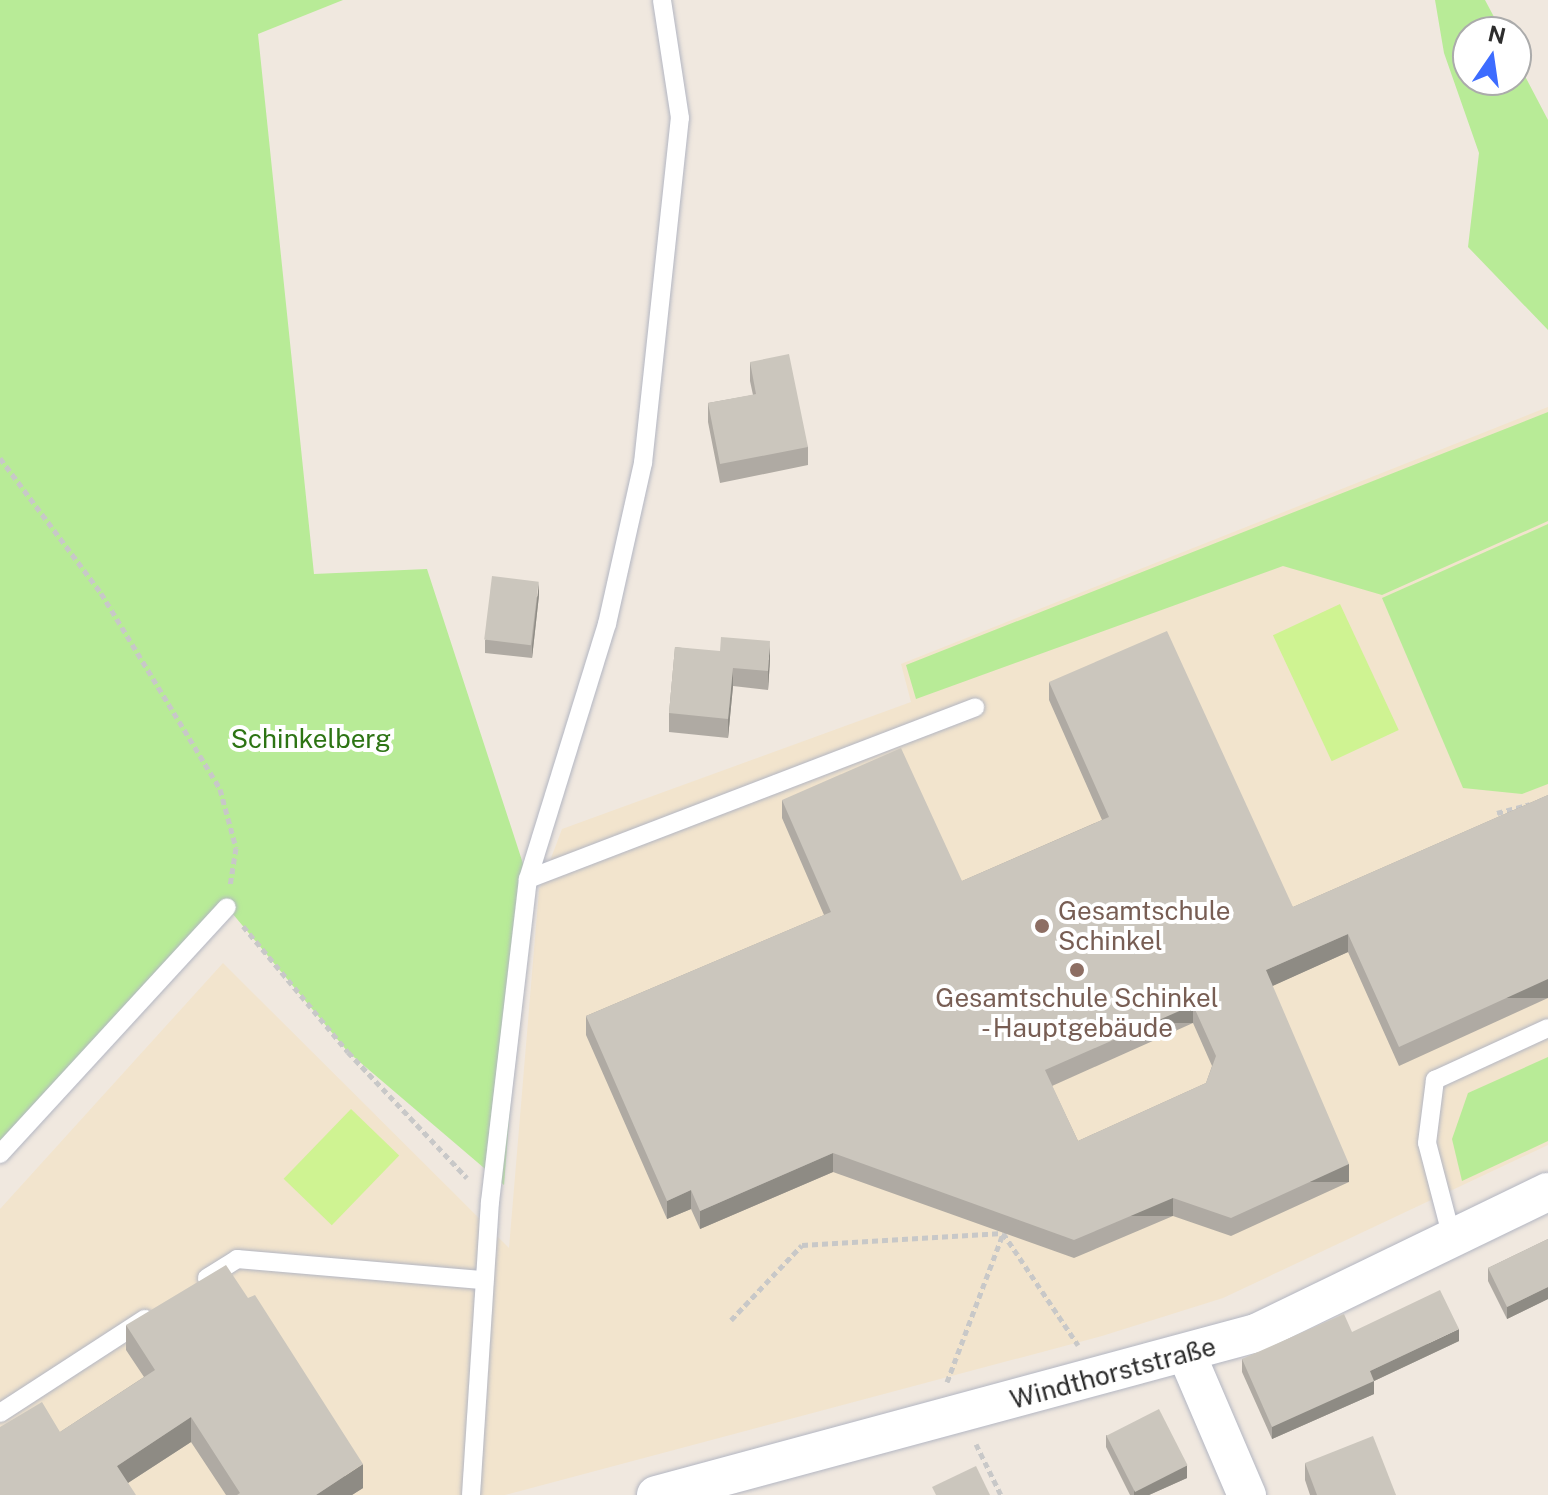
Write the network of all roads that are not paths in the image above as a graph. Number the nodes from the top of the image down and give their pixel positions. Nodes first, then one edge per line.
1 (662, 0) edge
2 (975, 707) dead end
3 (528, 879) junction
4 (227, 907) road end
5 (1548, 1028) edge
6 (0, 1154) edge
7 (1548, 1192) edge
8 (1452, 1238) junction
9 (484, 1280) junction
10 (184, 1293) edge
11 (158, 1310) edge
12 (1186, 1353) junction
13 (0, 1413) edge
14 (471, 1495) edge
15 (656, 1495) edge
16 (1247, 1495) edge

1 - 3 lane
2 - 3 lane
3 - 9 lane
4 - 6 lane
5 - 8 lane
7 - 8 street, Windthorststraße
8 - 12 street, Windthorststraße
9 - 10 lane
9 - 14 lane
11 - 13 lane
12 - 15 street, Windthorststraße
12 - 16 street

